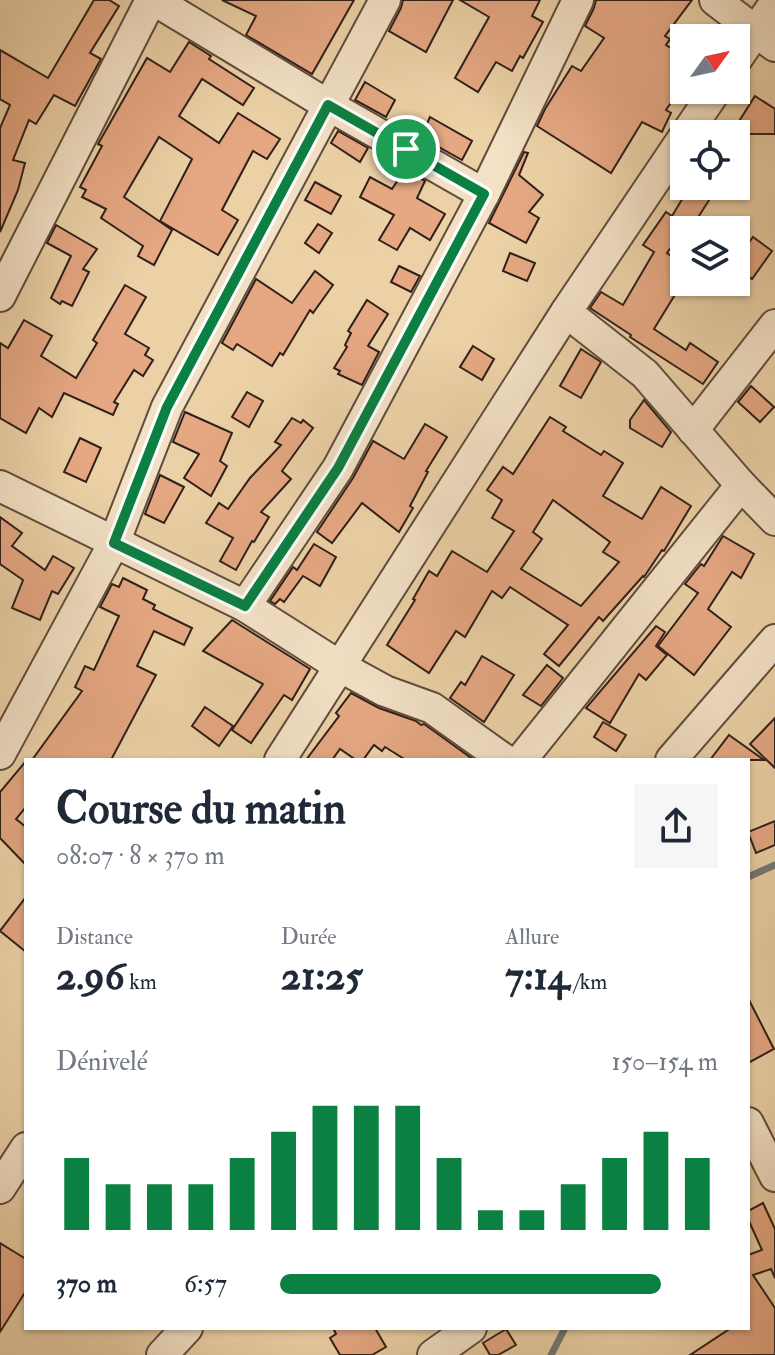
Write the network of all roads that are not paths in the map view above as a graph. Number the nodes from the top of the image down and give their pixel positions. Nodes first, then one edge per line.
1 (152, 0) edge
2 (385, 0) edge
3 (578, 0) edge
4 (715, 0) edge
5 (775, 3) edge
6 (765, 39) edge
7 (328, 105) junction
8 (670, 158) edge
9 (484, 194) junction
10 (0, 296) edge
11 (566, 312) junction
12 (775, 325) edge
13 (693, 430) junction
14 (741, 485) junction
15 (0, 486) edge
16 (775, 520) edge
17 (114, 543) junction
18 (245, 606) junction
19 (775, 640) edge
20 (341, 667) junction
21 (0, 754) edge
22 (281, 758) edge
23 (502, 758) edge
24 (523, 758) edge
25 (673, 758) edge
26 (24, 1151) edge
27 (0, 1188) edge
28 (185, 1330) edge
29 (468, 1330) edge
30 (162, 1355) edge
31 (433, 1355) edge

1 - 7 street
1 - 10 street
2 - 7 street
3 - 9 street
4 - 6 street
5 - 6 street
7 - 9 street
7 - 17 street
8 - 11 street
9 - 18 street
11 - 13 street
11 - 20 street
12 - 13 street
13 - 14 street
14 - 16 street
14 - 24 street
15 - 17 street
17 - 18 street
17 - 21 street
18 - 20 street
19 - 25 street
20 - 22 street
20 - 23 street
26 - 27 street
28 - 30 street
29 - 31 street

